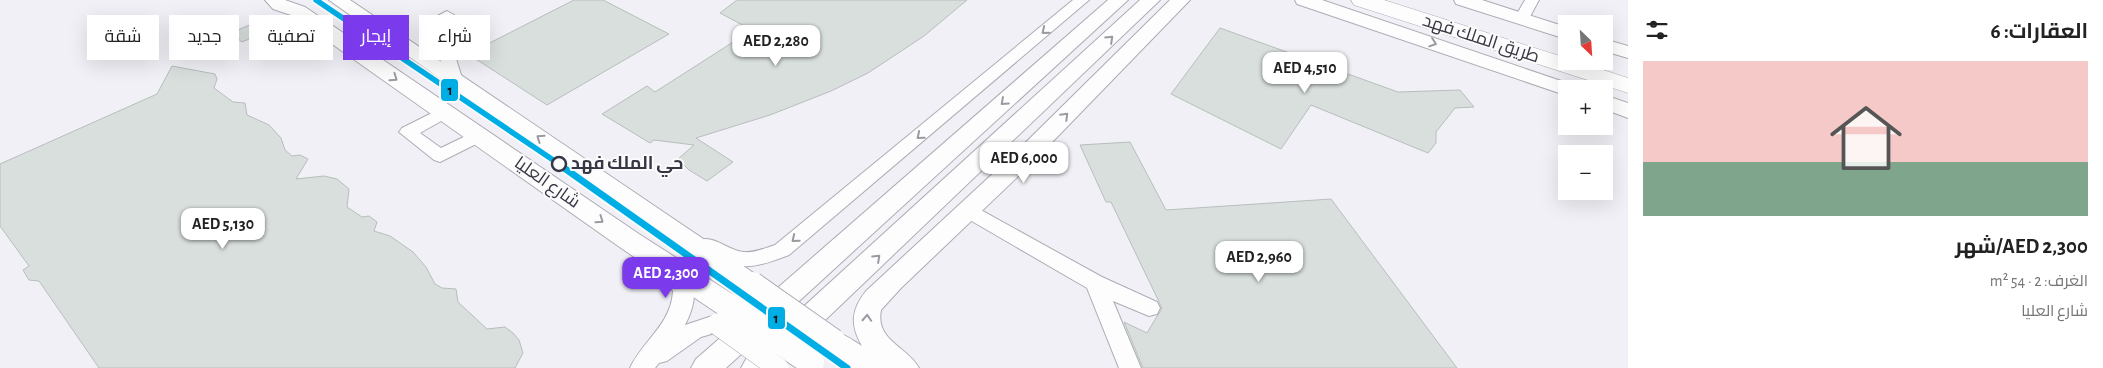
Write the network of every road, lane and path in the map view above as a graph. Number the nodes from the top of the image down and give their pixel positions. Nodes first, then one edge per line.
1 (274, 0) edge
2 (338, 0) edge
3 (1082, 0) edge
4 (1119, 0) edge
5 (1304, 0) edge
6 (1355, 0) edge
7 (1362, 0) edge
8 (1409, 0) edge
9 (1464, 0) edge
10 (1532, 0) edge
11 (1172, 3) edge
12 (294, 6) edge
13 (1522, 19) junction
14 (1558, 30) edge
15 (1401, 32) junction
16 (1558, 47) edge
17 (1613, 56) edge
18 (448, 60) edge
19 (1613, 66) edge
20 (1626, 72) edge
21 (454, 78) junction
22 (1558, 86) edge
23 (1613, 105) edge
24 (1628, 111) edge
25 (444, 112) junction
26 (478, 136) junction
27 (970, 211) junction
28 (662, 224) junction
29 (630, 241) junction
30 (1095, 283) junction
31 (1149, 308) dead end
32 (723, 315) junction
33 (815, 365) edge
34 (641, 368) edge
35 (706, 368) edge
36 (756, 368) edge
37 (778, 368) edge
38 (872, 368) edge
39 (904, 368) edge
40 (1130, 368) edge

1 - 12 main road, شارع العليا
2 - 21 main road, شارع العليا
3 -> 28 street
4 -> 35 main road
5 - 15 main road
6 - 15 main road
7 - 20 highway, طريق الملك فهد
8 - 16 highway, طريق الملك فهد
9 - 13 main road
10 - 13 street
27 -> 11 main road
36 -> 11 main road
12 -> 25 main road, شارع العليا
13 - 14 main road
15 -> 22 main road
17 - 20 main road
18 - 21 street
19 - 20 highway
28 -> 21 main road, شارع العليا
23 - 24 main road
25 - 26 main road, شارع العليا
25 - 26 street
26 -> 29 main road, شارع العليا
27 - 30 street
39 -> 27 main road
28 - 38 main road, شارع العليا, bridge
29 - 32 main road, شارع العليا
29 - 34 street
30 - 31 street
30 - 40 street
32 - 33 main road, شارع العليا, bridge
32 - 34 street
32 - 37 street, bridge

